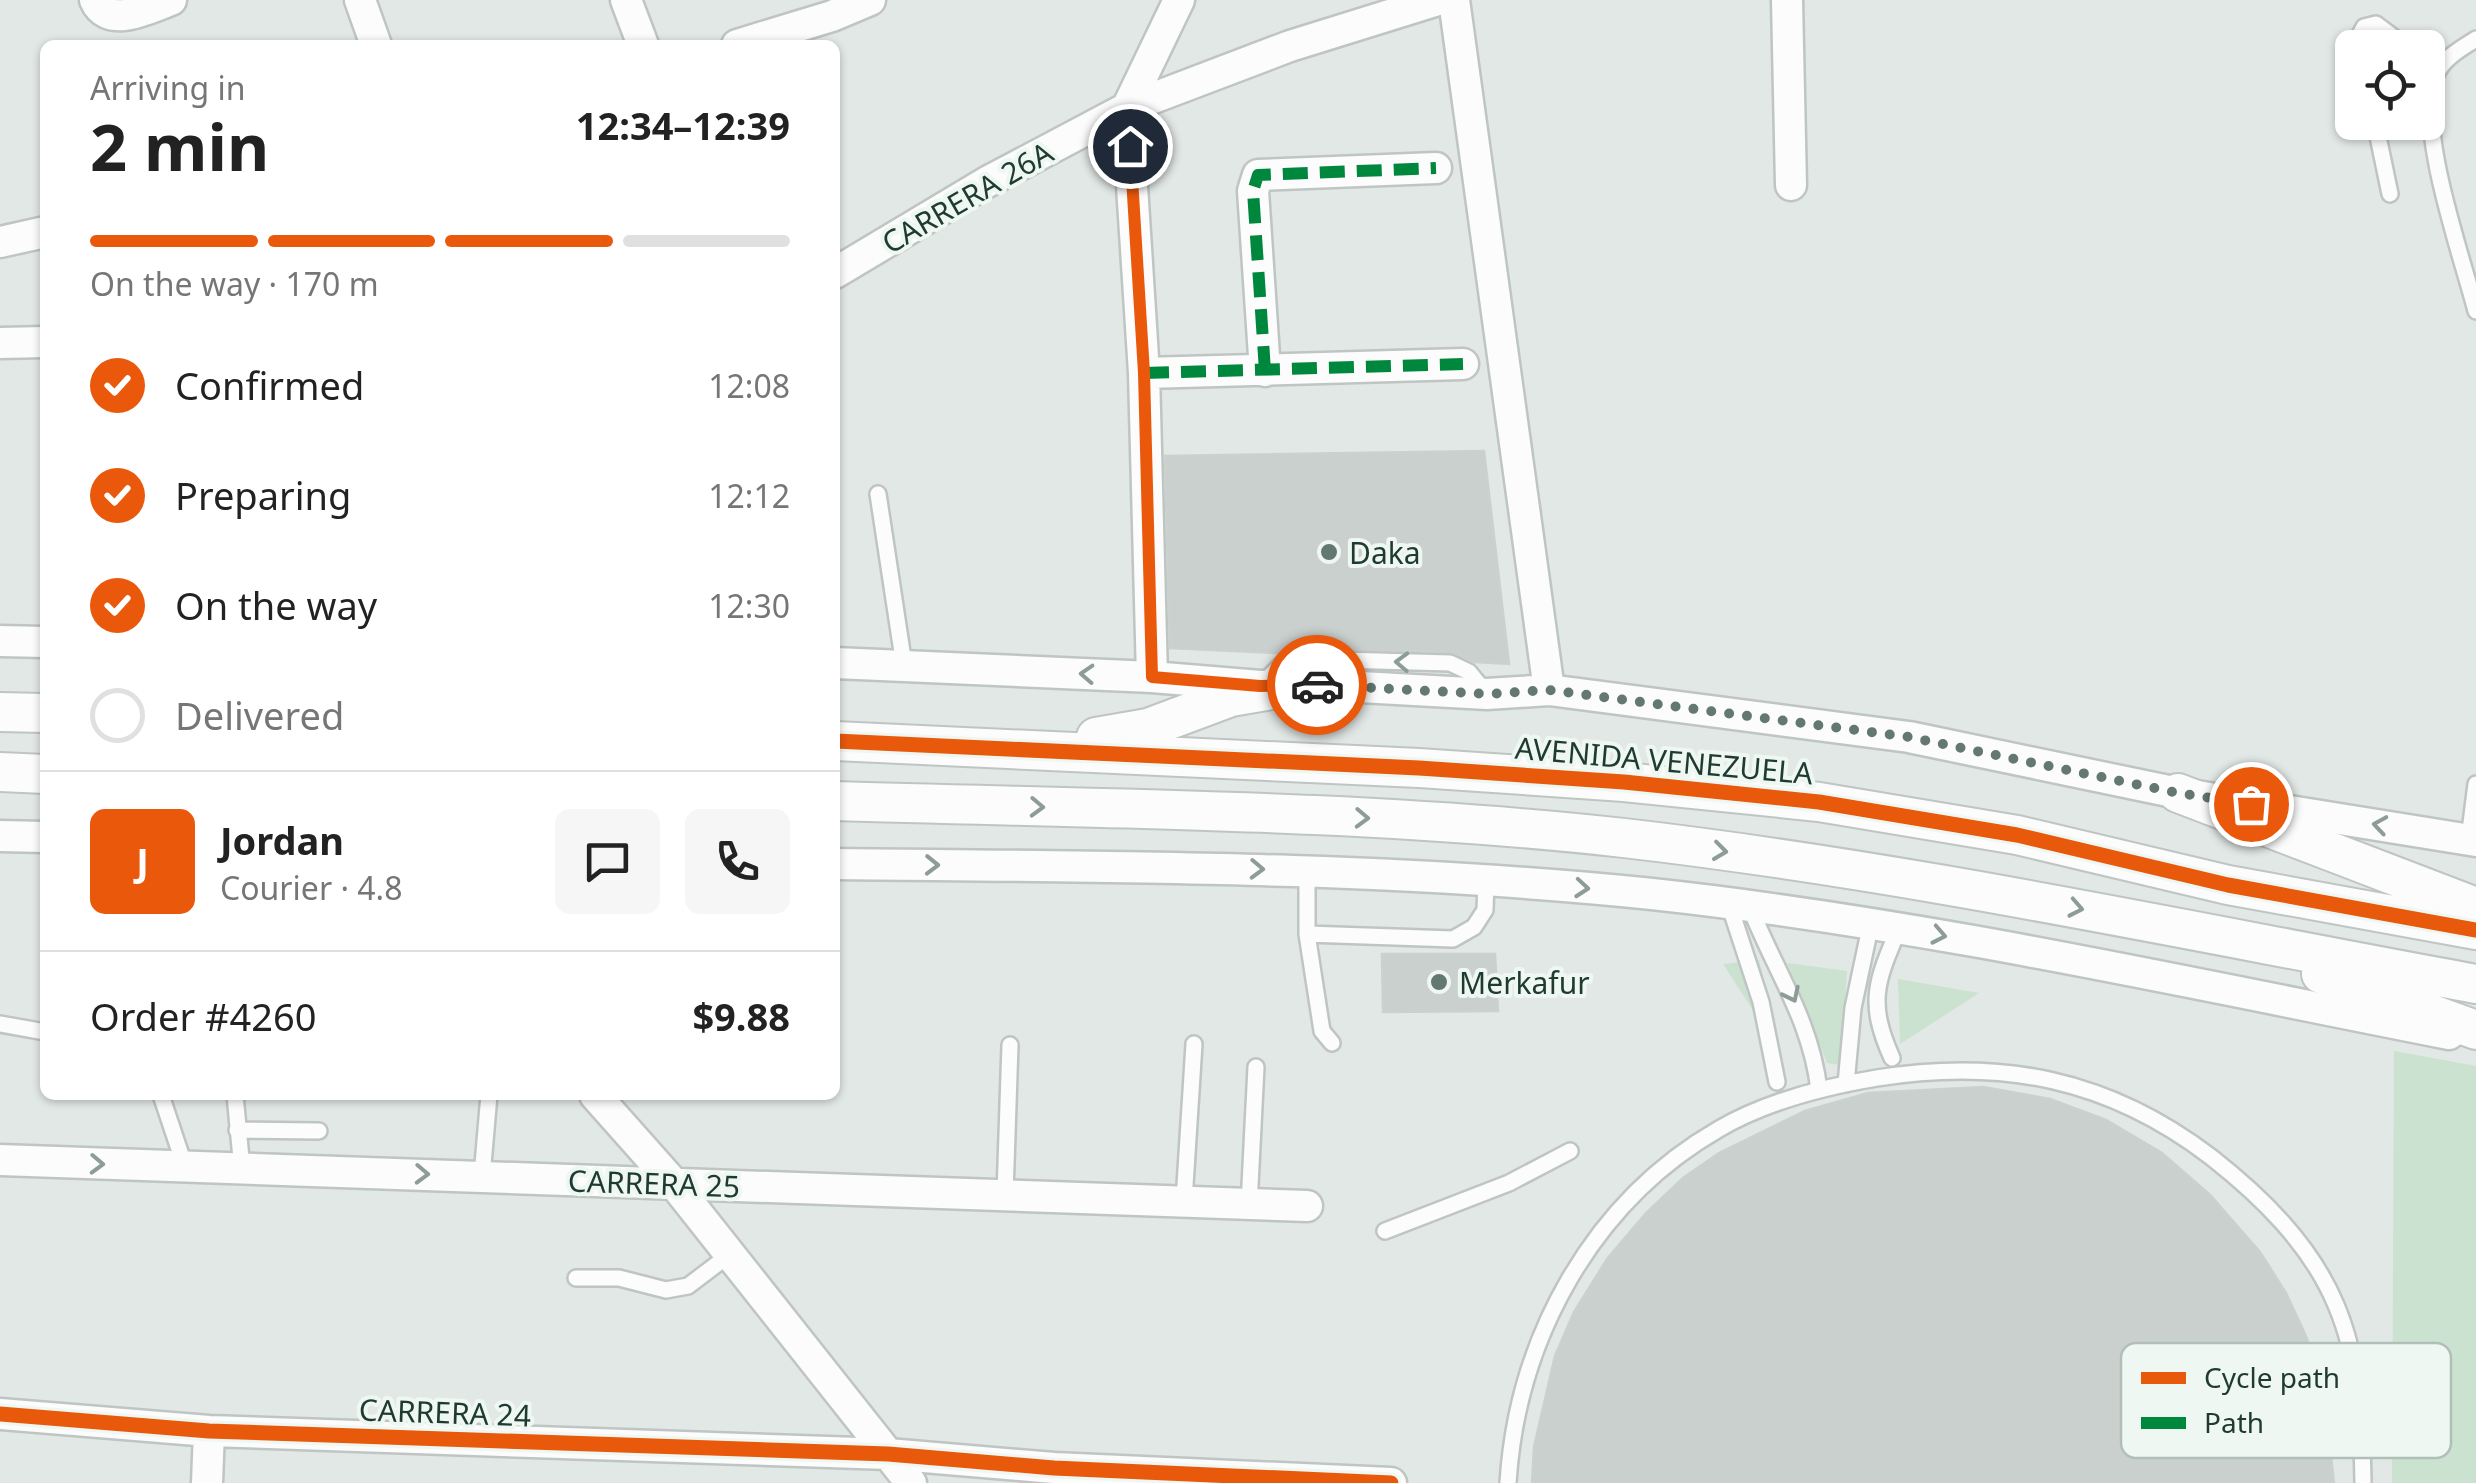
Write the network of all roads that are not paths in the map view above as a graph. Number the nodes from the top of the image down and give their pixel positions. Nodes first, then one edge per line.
1 (95, 0) edge
2 (171, 0) edge
3 (360, 0) edge
4 (626, 0) edge
5 (870, 0) edge
6 (1179, 0) edge
7 (1438, 0) edge
8 (1454, 0) edge
9 (1787, 0) edge
10 (2362, 30) edge
11 (2384, 30) edge
12 (2476, 39) edge
13 (374, 40) edge
14 (641, 40) edge
15 (753, 40) edge
16 (2445, 59) edge
17 (1127, 108) junction
18 (2379, 140) edge
19 (2434, 140) edge
20 (1436, 168) dead end
21 (1791, 185) dead end
22 (2390, 194) dead end
23 (40, 233) edge
24 (0, 242) edge
25 (840, 270) edge
26 (2476, 311) edge
27 (40, 342) edge
28 (0, 344) edge
29 (1463, 364) dead end
30 (1265, 371) junction
31 (1144, 373) junction
32 (878, 494) dead end
33 (0, 640) edge
34 (40, 642) edge
35 (840, 663) edge
36 (904, 665) junction
37 (1152, 677) junction
38 (1306, 684) junction
39 (1260, 686) junction
40 (1549, 690) junction
41 (1488, 694) junction
42 (0, 712) edge
43 (40, 713) edge
44 (840, 741) edge
45 (1019, 748) junction
46 (0, 772) edge
47 (40, 774) edge
48 (2476, 784) edge
49 (2178, 793) junction
50 (840, 800) edge
51 (972, 805) junction
52 (840, 825) edge
53 (0, 836) edge
54 (40, 837) edge
55 (2473, 840) edge
56 (840, 864) edge
57 (1307, 870) junction
58 (1486, 880) junction
59 (1740, 906) junction
60 (2476, 907) edge
61 (1885, 925) junction
62 (2476, 930) edge
63 (1307, 934) junction
64 (2220, 937) junction
65 (2476, 984) edge
66 (0, 1024) edge
67 (2476, 1030) edge
68 (40, 1031) edge
69 (2476, 1039) edge
70 (1332, 1043) dead end
71 (1194, 1044) dead end
72 (1010, 1045) dead end
73 (1892, 1058) dead end
74 (1256, 1066) dead end
75 (1777, 1082) dead end
76 (1846, 1084) junction
77 (1819, 1090) junction
78 (163, 1100) edge
79 (234, 1100) edge
80 (488, 1100) edge
81 (600, 1100) edge
82 (237, 1130) junction
83 (319, 1131) dead end
84 (1570, 1150) dead end
85 (0, 1160) edge
86 (184, 1167) junction
87 (242, 1169) junction
88 (482, 1176) junction
89 (675, 1185) junction
90 (1005, 1194) junction
91 (1184, 1202) junction
92 (1248, 1205) junction
93 (1307, 1206) dead end
94 (1385, 1231) dead end
95 (730, 1254) junction
96 (576, 1278) dead end
97 (2349, 1343) edge
98 (0, 1414) edge
99 (209, 1432) junction
100 (888, 1454) junction
101 (2362, 1458) edge
102 (207, 1483) edge
103 (910, 1483) edge
104 (1392, 1483) edge
105 (1508, 1483) edge
106 (2363, 1483) edge

1 - 2 street
3 - 13 street
4 - 14 street
5 - 15 street
6 - 17 street
7 - 17 street, CARRERA 26A
8 - 40 street
9 - 21 street
10 - 11 lane
12 - 16 lane
17 - 25 street, CARRERA 26A
17 - 31 street
18 - 22 lane
19 - 26 lane
20 - 30 street
23 - 24 street
27 - 28 street
29 - 30 street
30 - 31 street
31 - 37 street
32 - 36 lane
33 - 34 street
35 - 36 street, AVENIDA VENEZUELA
37 -> 36 street, AVENIDA VENEZUELA
37 - 39 street, AVENIDA VENEZUELA
38 - 39 street, AVENIDA VENEZUELA
38 - 41 street, AVENIDA VENEZUELA
38 - 45 street
41 -> 39 lane
40 - 41 street, AVENIDA VENEZUELA
40 - 49 street, AVENIDA VENEZUELA
42 - 43 street
44 - 45 street, AVENIDA VENEZUELA
45 - 62 street, AVENIDA VENEZUELA
46 - 47 street
48 - 55 lane
55 -> 49 street, AVENIDA VENEZUELA
49 - 60 street
50 - 51 street
51 - 52 street
51 -> 64 street
53 - 54 street
56 -> 57 street
57 - 58 street
57 - 63 lane
58 -> 59 street
58 - 63 lane
59 - 61 street
59 - 75 lane
59 -> 77 lane
61 -> 69 street
61 - 73 lane
61 - 76 lane
63 - 70 lane
64 - 65 street
64 - 67 street
66 - 68 lane
71 - 91 lane
72 - 90 lane
74 - 92 lane
76 - 77 lane
76 - 97 lane
77 - 105 lane
78 - 86 lane
79 - 82 lane
80 - 88 lane
81 - 89 street
82 - 83 lane
82 - 87 lane
84 - 94 lane
85 -> 86 street, CARRERA 25
86 - 87 street, CARRERA 25
87 -> 88 street, CARRERA 25
88 - 89 street, CARRERA 25
89 - 90 street, CARRERA 25
89 - 95 street
90 - 91 street, CARRERA 25
91 - 92 street, CARRERA 25
92 - 93 street, CARRERA 25
95 - 96 lane
95 - 100 street
98 - 99 street, CARRERA 24
99 - 100 street, CARRERA 24
99 - 102 street
100 - 103 street
100 - 104 street, CARRERA 24
101 - 106 lane

